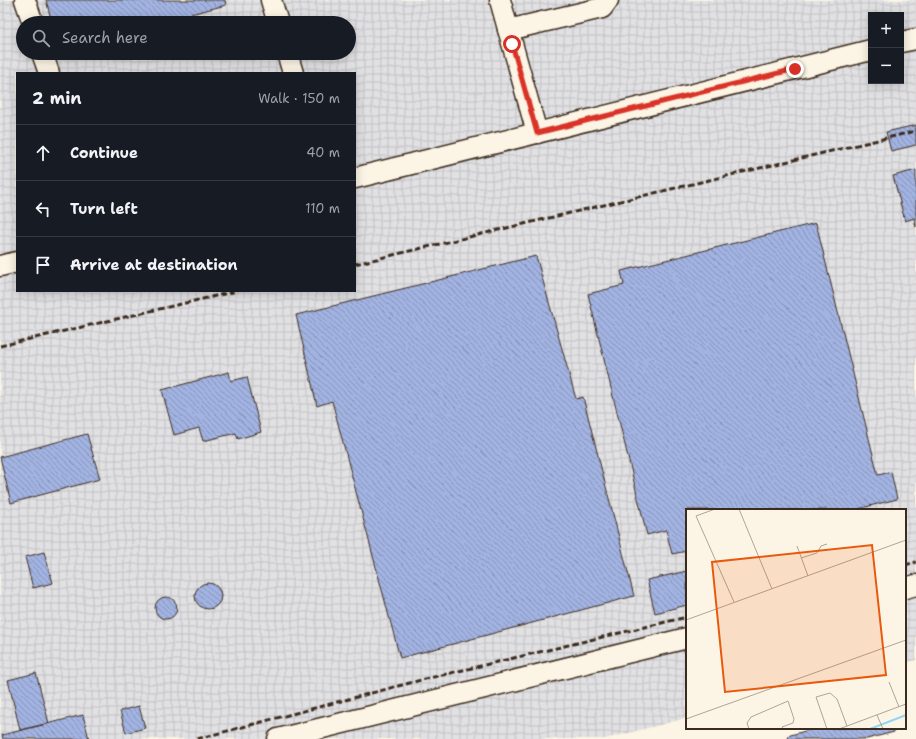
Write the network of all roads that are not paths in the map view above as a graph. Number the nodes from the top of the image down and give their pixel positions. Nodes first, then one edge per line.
1 (26, 0) edge
2 (271, 0) edge
3 (500, 0) edge
4 (608, 0) edge
5 (31, 16) edge
6 (276, 16) edge
7 (508, 30) junction
8 (916, 39) edge
9 (904, 41) edge
10 (868, 51) edge
11 (44, 60) edge
12 (289, 60) edge
13 (49, 72) edge
14 (293, 72) edge
15 (537, 133) junction
16 (356, 178) edge
17 (16, 262) edge
18 (0, 266) edge
19 (916, 585) edge
20 (906, 588) edge
21 (686, 638) edge
22 (278, 739) edge

1 - 5 lane
2 - 6 lane
3 - 7 lane
4 - 7 lane
7 - 15 lane
8 - 9 lane
10 - 15 lane
11 - 13 lane
12 - 14 lane
15 - 16 lane
17 - 18 lane
19 - 20 lane
21 - 22 lane

